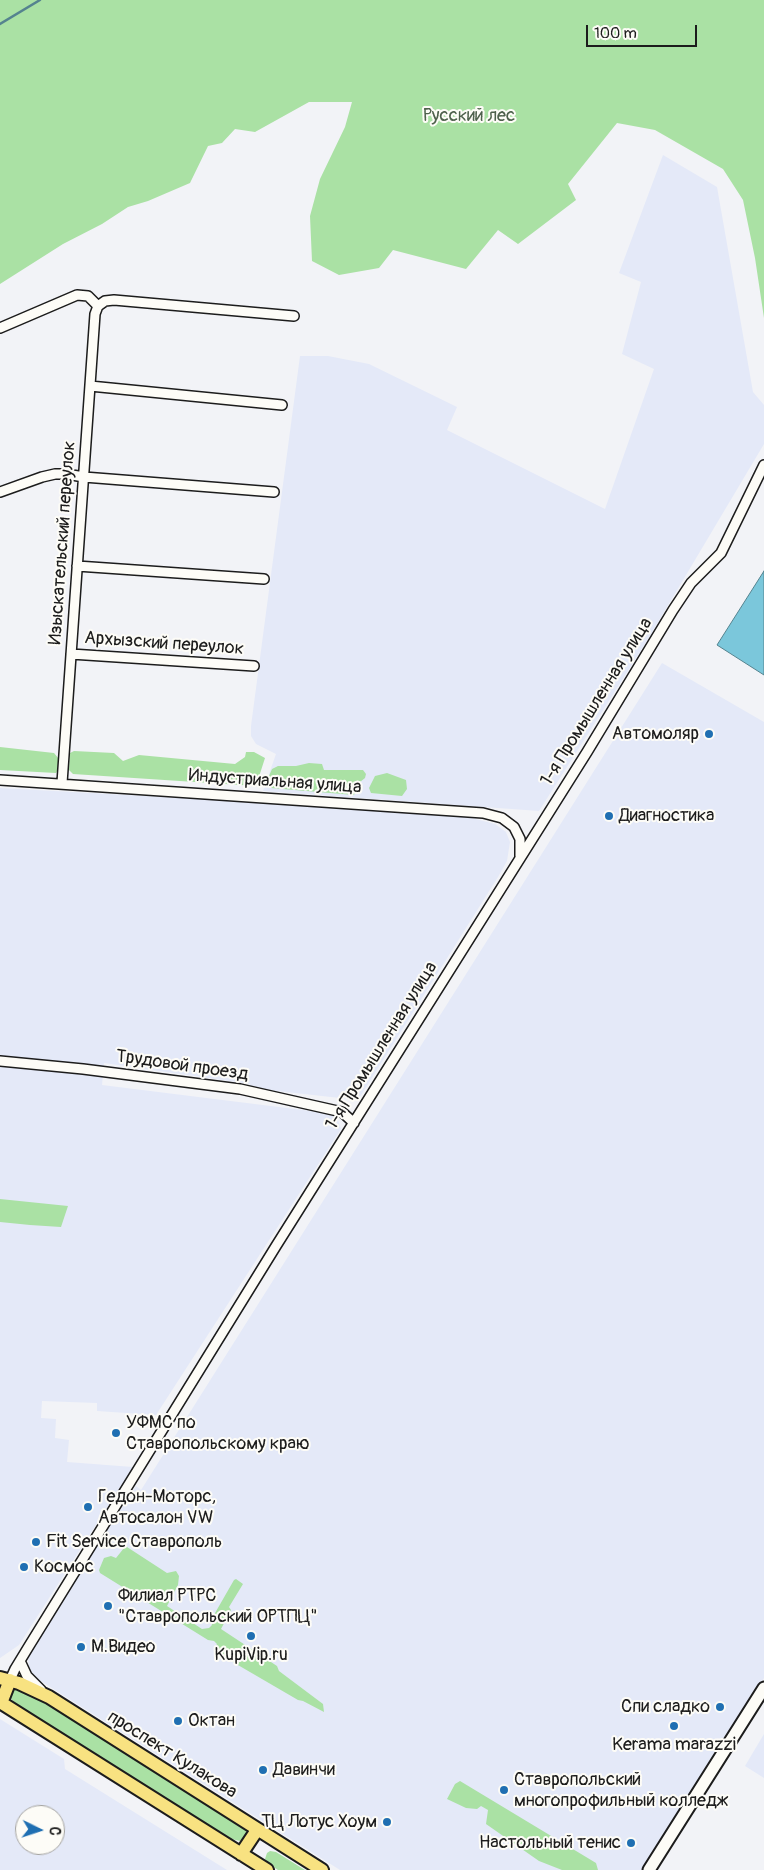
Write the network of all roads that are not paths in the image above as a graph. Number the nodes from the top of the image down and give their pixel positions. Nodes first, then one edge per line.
1 (98, 306) junction
2 (294, 316) dead end
3 (0, 328) edge
4 (90, 386) junction
5 (282, 404) dead end
6 (764, 465) edge
7 (84, 477) junction
8 (0, 492) edge
9 (274, 492) dead end
10 (77, 566) junction
11 (264, 579) dead end
12 (71, 654) junction
13 (254, 666) dead end
14 (0, 780) edge
15 (62, 783) junction
16 (520, 856) junction
17 (0, 1061) edge
18 (354, 1123) junction
19 (29, 1646) junction
20 (9, 1673) edge
21 (27, 1676) junction
22 (764, 1688) edge
23 (49, 1697) junction
24 (0, 1703) edge
25 (257, 1830) junction
26 (242, 1854) junction
27 (267, 1870) edge
28 (322, 1870) edge
29 (649, 1870) edge

1 - 2 street
1 - 3 street
1 - 4 street, Изыскательский переулок
4 - 5 street
4 - 7 street, Изыскательский переулок
6 - 16 street, 1-я Промышленная улица
7 - 8 street
7 - 9 street
7 - 10 street, Изыскательский переулок
10 - 11 street
10 - 12 street, Изыскательский переулок
12 - 13 street, Архызский переулок
12 - 15 street, Изыскательский переулок
14 - 15 street, Индустриальная улица
15 - 16 street, Индустриальная улица
16 - 18 street, 1-я Промышленная улица
17 - 18 street, Трудовой проезд
18 - 19 street, 1-я Промышленная улица
19 - 20 street, 1-я Промышленная улица
19 - 21 street
20 - 21 street
20 - 23 main road, проспект Кулакова
20 - 24 main road
21 - 23 street
22 - 29 main road
23 - 25 main road, проспект Кулакова
24 - 26 main road
25 - 26 main road
25 - 28 main road, проспект Кулакова
26 - 27 main road

